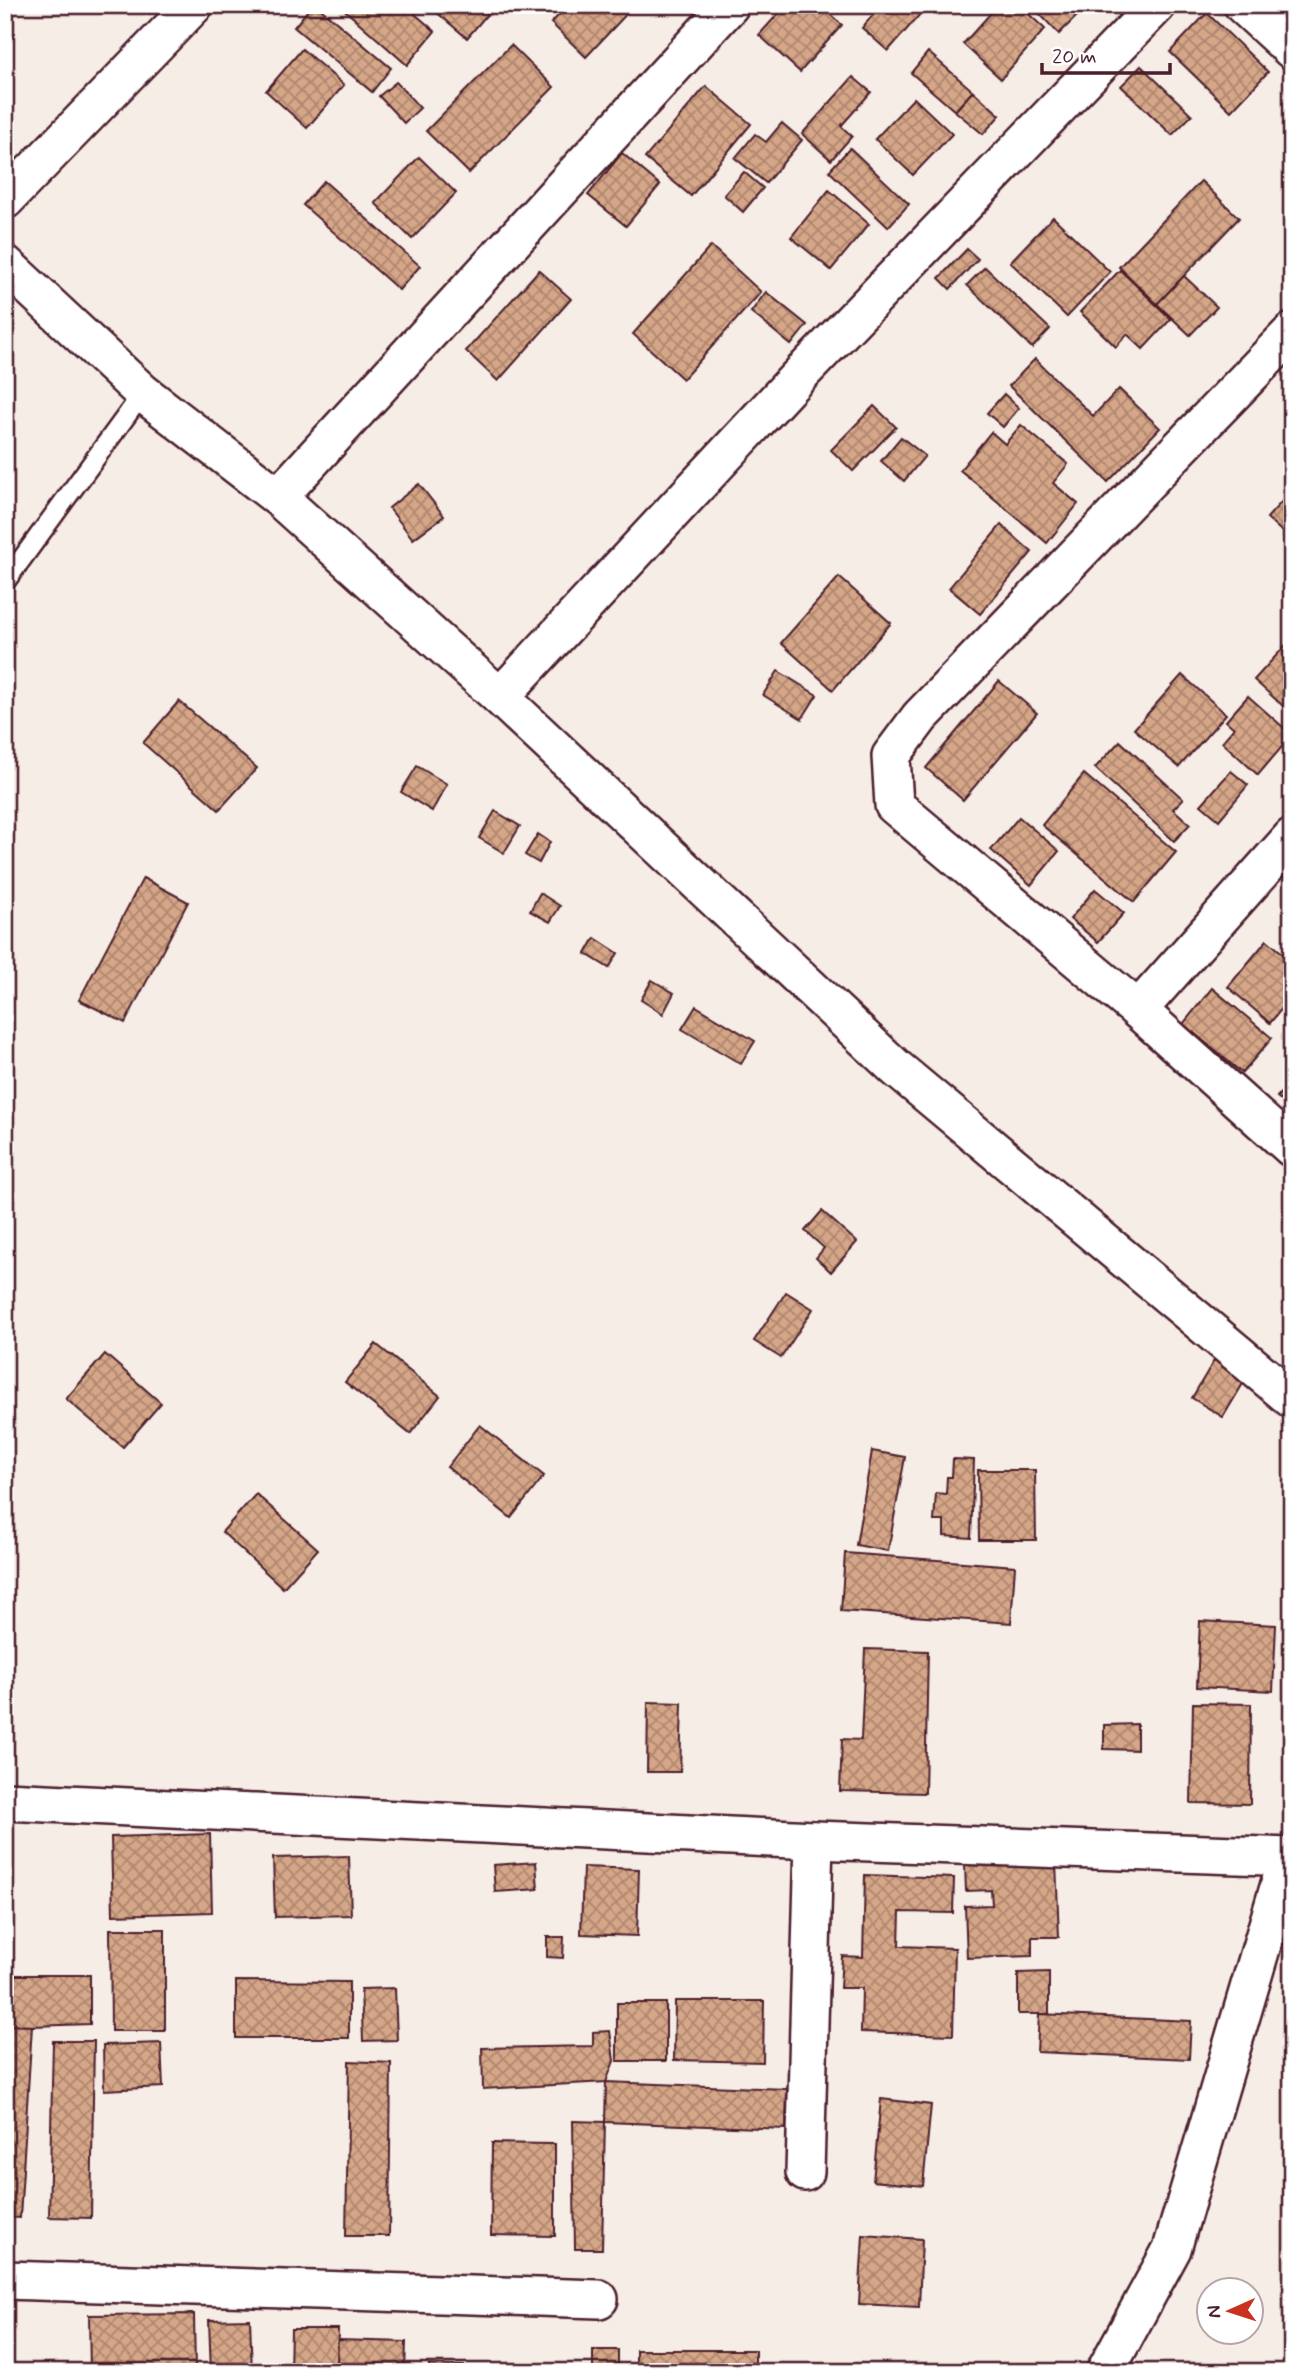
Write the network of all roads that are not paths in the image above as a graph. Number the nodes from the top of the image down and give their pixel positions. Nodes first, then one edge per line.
1 (194, 5) edge
2 (730, 5) edge
3 (1157, 5) edge
4 (1243, 5) edge
5 (1292, 50) edge
6 (5, 200) edge
7 (5, 264) edge
8 (1292, 332) edge
9 (143, 393) junction
10 (278, 497) junction
11 (5, 582) edge
12 (500, 697) junction
13 (1292, 837) edge
14 (1138, 1010) junction
15 (1292, 1148) edge
16 (1292, 1399) edge
17 (5, 1801) edge
18 (814, 1840) junction
19 (1290, 1857) edge
20 (806, 2172) dead end
21 (5, 2280) edge
22 (599, 2298) dead end
23 (1105, 2372) edge

1 - 6 street
2 - 10 street
3 - 12 street
4 - 5 street
7 - 9 street
8 - 14 street
9 - 10 street
9 - 11 lane
10 - 12 street
12 - 16 street
13 - 14 street
14 - 15 street
17 - 18 street
18 - 19 street
18 - 20 street
19 - 23 street
21 - 22 street

